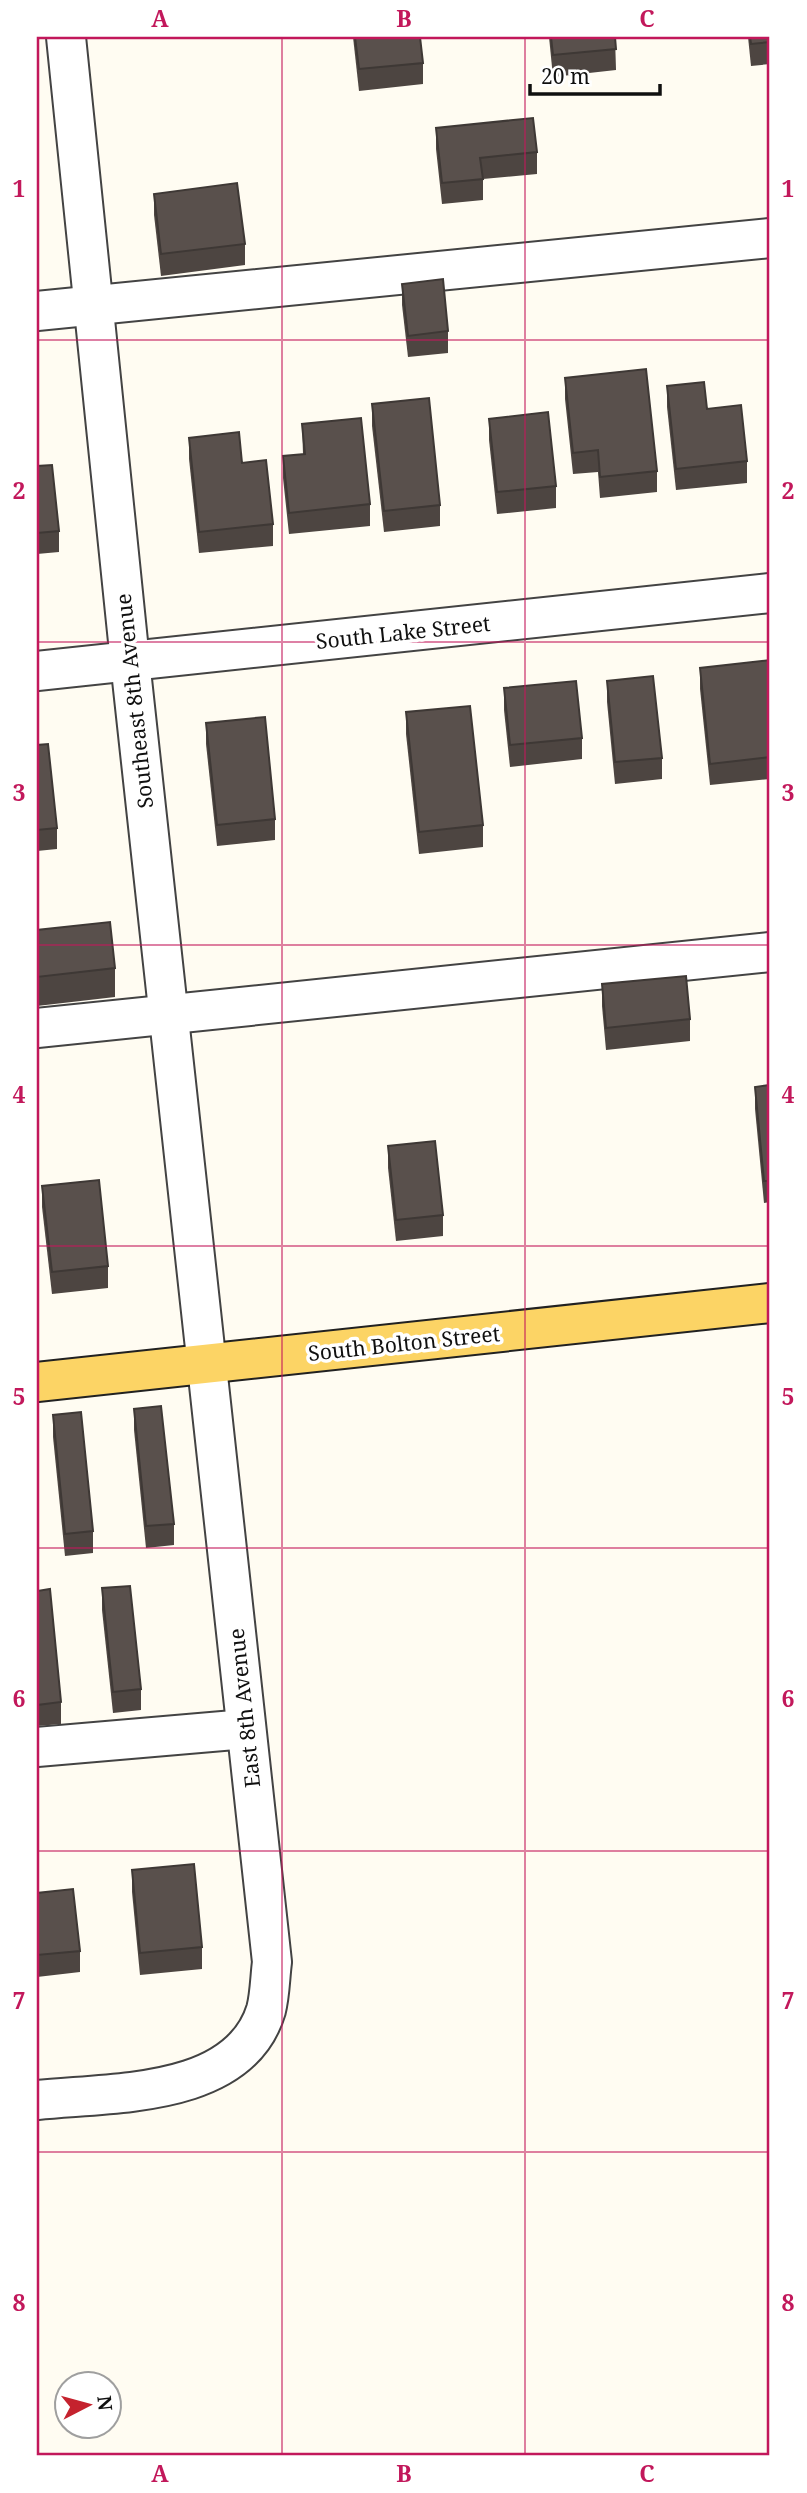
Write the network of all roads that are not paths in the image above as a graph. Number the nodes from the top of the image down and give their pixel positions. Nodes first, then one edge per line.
1 (66, 37) edge
2 (770, 238) edge
3 (93, 305) junction
4 (37, 311) edge
5 (770, 593) edge
6 (130, 661) junction
7 (37, 671) edge
8 (770, 952) edge
9 (168, 1014) junction
10 (37, 1028) edge
11 (770, 1303) edge
12 (207, 1364) junction
13 (37, 1382) edge
14 (246, 1729) junction
15 (37, 1746) edge
16 (37, 2100) edge

1 - 3 street, Southeast 8th Avenue
2 - 3 street
3 - 4 street
3 - 6 street, Southeast 8th Avenue
5 - 6 street, South Lake Street
6 - 7 street, South Lake Street
6 - 9 street, Southeast 8th Avenue
8 - 9 street
9 - 10 street
9 - 12 street, Southeast 8th Avenue
11 - 12 main road, South Bolton Street
12 - 13 main road, South Bolton Street
12 - 14 street, East 8th Avenue
14 - 15 street
14 - 16 street, East 8th Avenue

